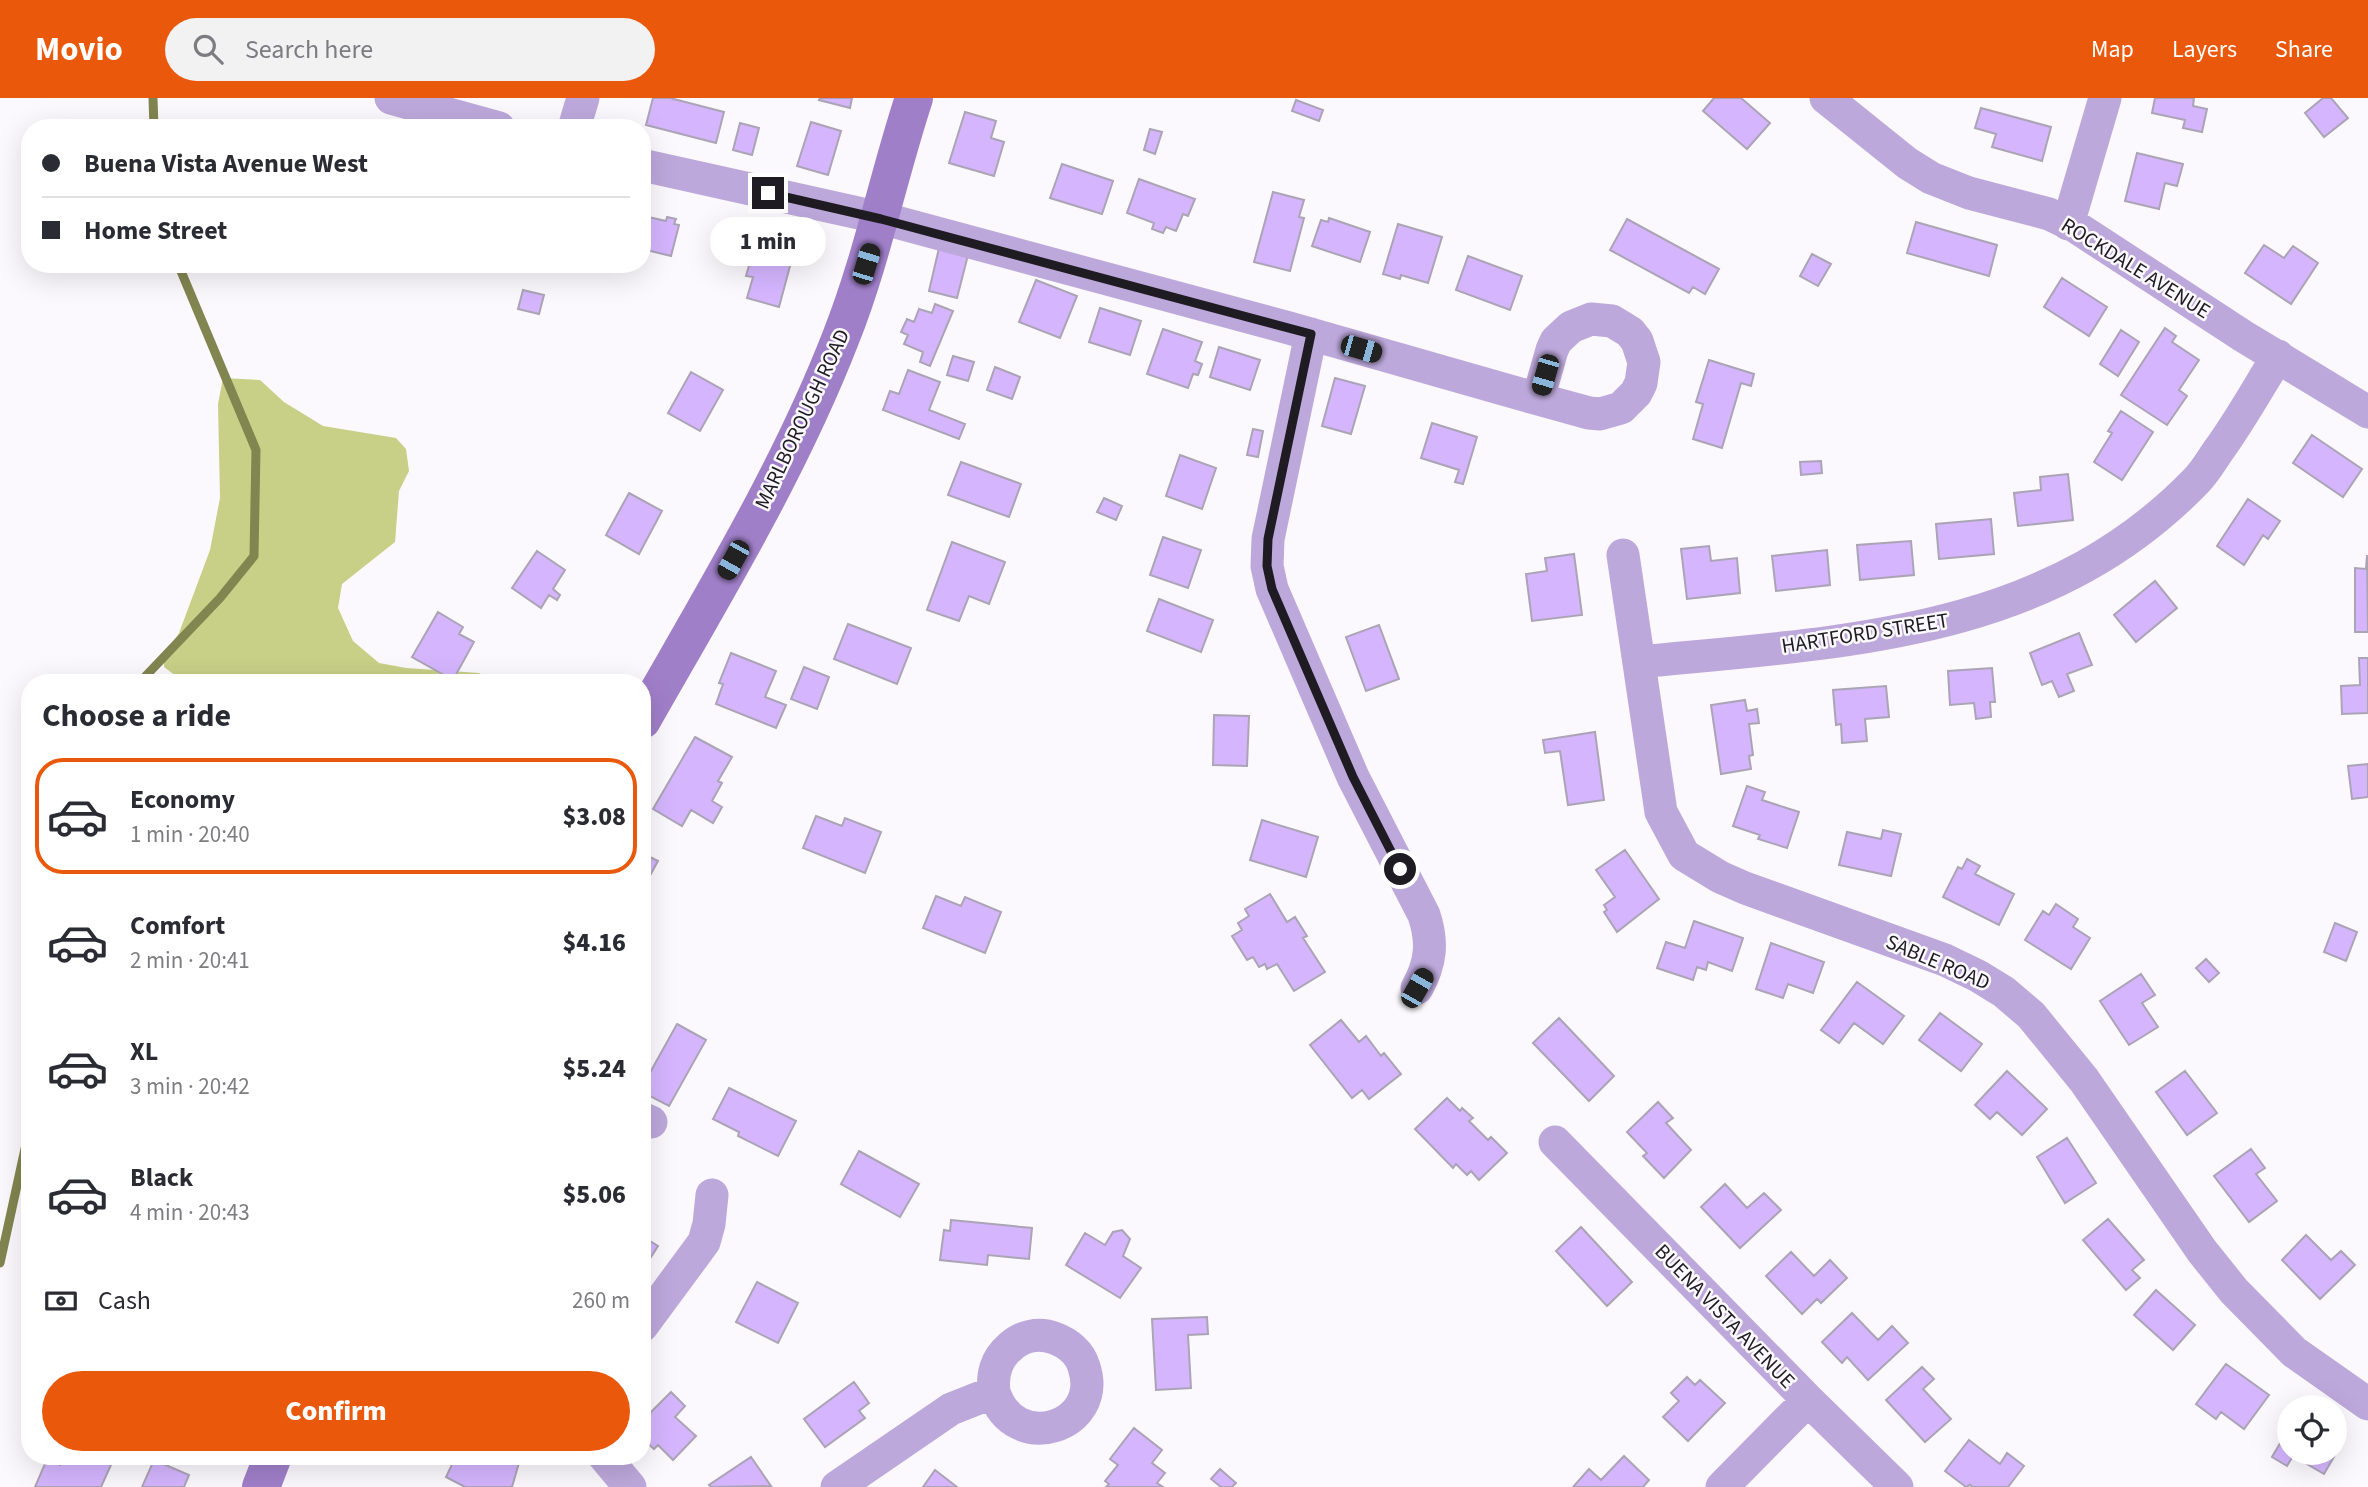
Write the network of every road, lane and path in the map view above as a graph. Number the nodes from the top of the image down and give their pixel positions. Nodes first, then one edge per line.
1 (391, 98) edge
2 (583, 98) edge
3 (914, 98) edge
4 (1826, 98) edge
5 (2105, 98) edge
6 (467, 119) edge
7 (577, 119) edge
8 (651, 167) edge
9 (881, 219) junction
10 (2068, 223) junction
11 (1311, 334) junction
12 (2278, 356) junction
13 (1538, 399) dead end
14 (2368, 412) edge
15 (1623, 555) dead end
16 (1639, 662) junction
17 (651, 704) edge
18 (1417, 988) dead end
19 (1555, 1142) dead end
20 (712, 1195) dead end
21 (651, 1314) edge
22 (995, 1392) dead end
23 (1808, 1400) junction
24 (2368, 1404) edge
25 (270, 1465) edge
26 (612, 1465) edge
27 (840, 1486) edge
28 (261, 1487) edge
29 (630, 1487) edge
30 (1723, 1487) edge
31 (1897, 1487) edge

1 - 6 street
2 - 7 street
3 - 9 street, MARLBOROUGH ROAD
4 - 10 street, ROCKDALE AVENUE
5 - 10 street
8 - 9 street
9 - 11 street
9 - 17 street, MARLBOROUGH ROAD
10 - 12 street, ROCKDALE AVENUE
11 - 13 street
11 - 18 street
12 - 14 street, ROCKDALE AVENUE
12 - 16 street, HARTFORD STREET
15 - 16 street, SABLE ROAD
16 - 24 street, SABLE ROAD
19 - 23 street, BUENA VISTA AVENUE
20 - 21 street
22 - 27 street
23 - 30 street
23 - 31 street, BUENA VISTA AVENUE
25 - 28 street
26 - 29 street

